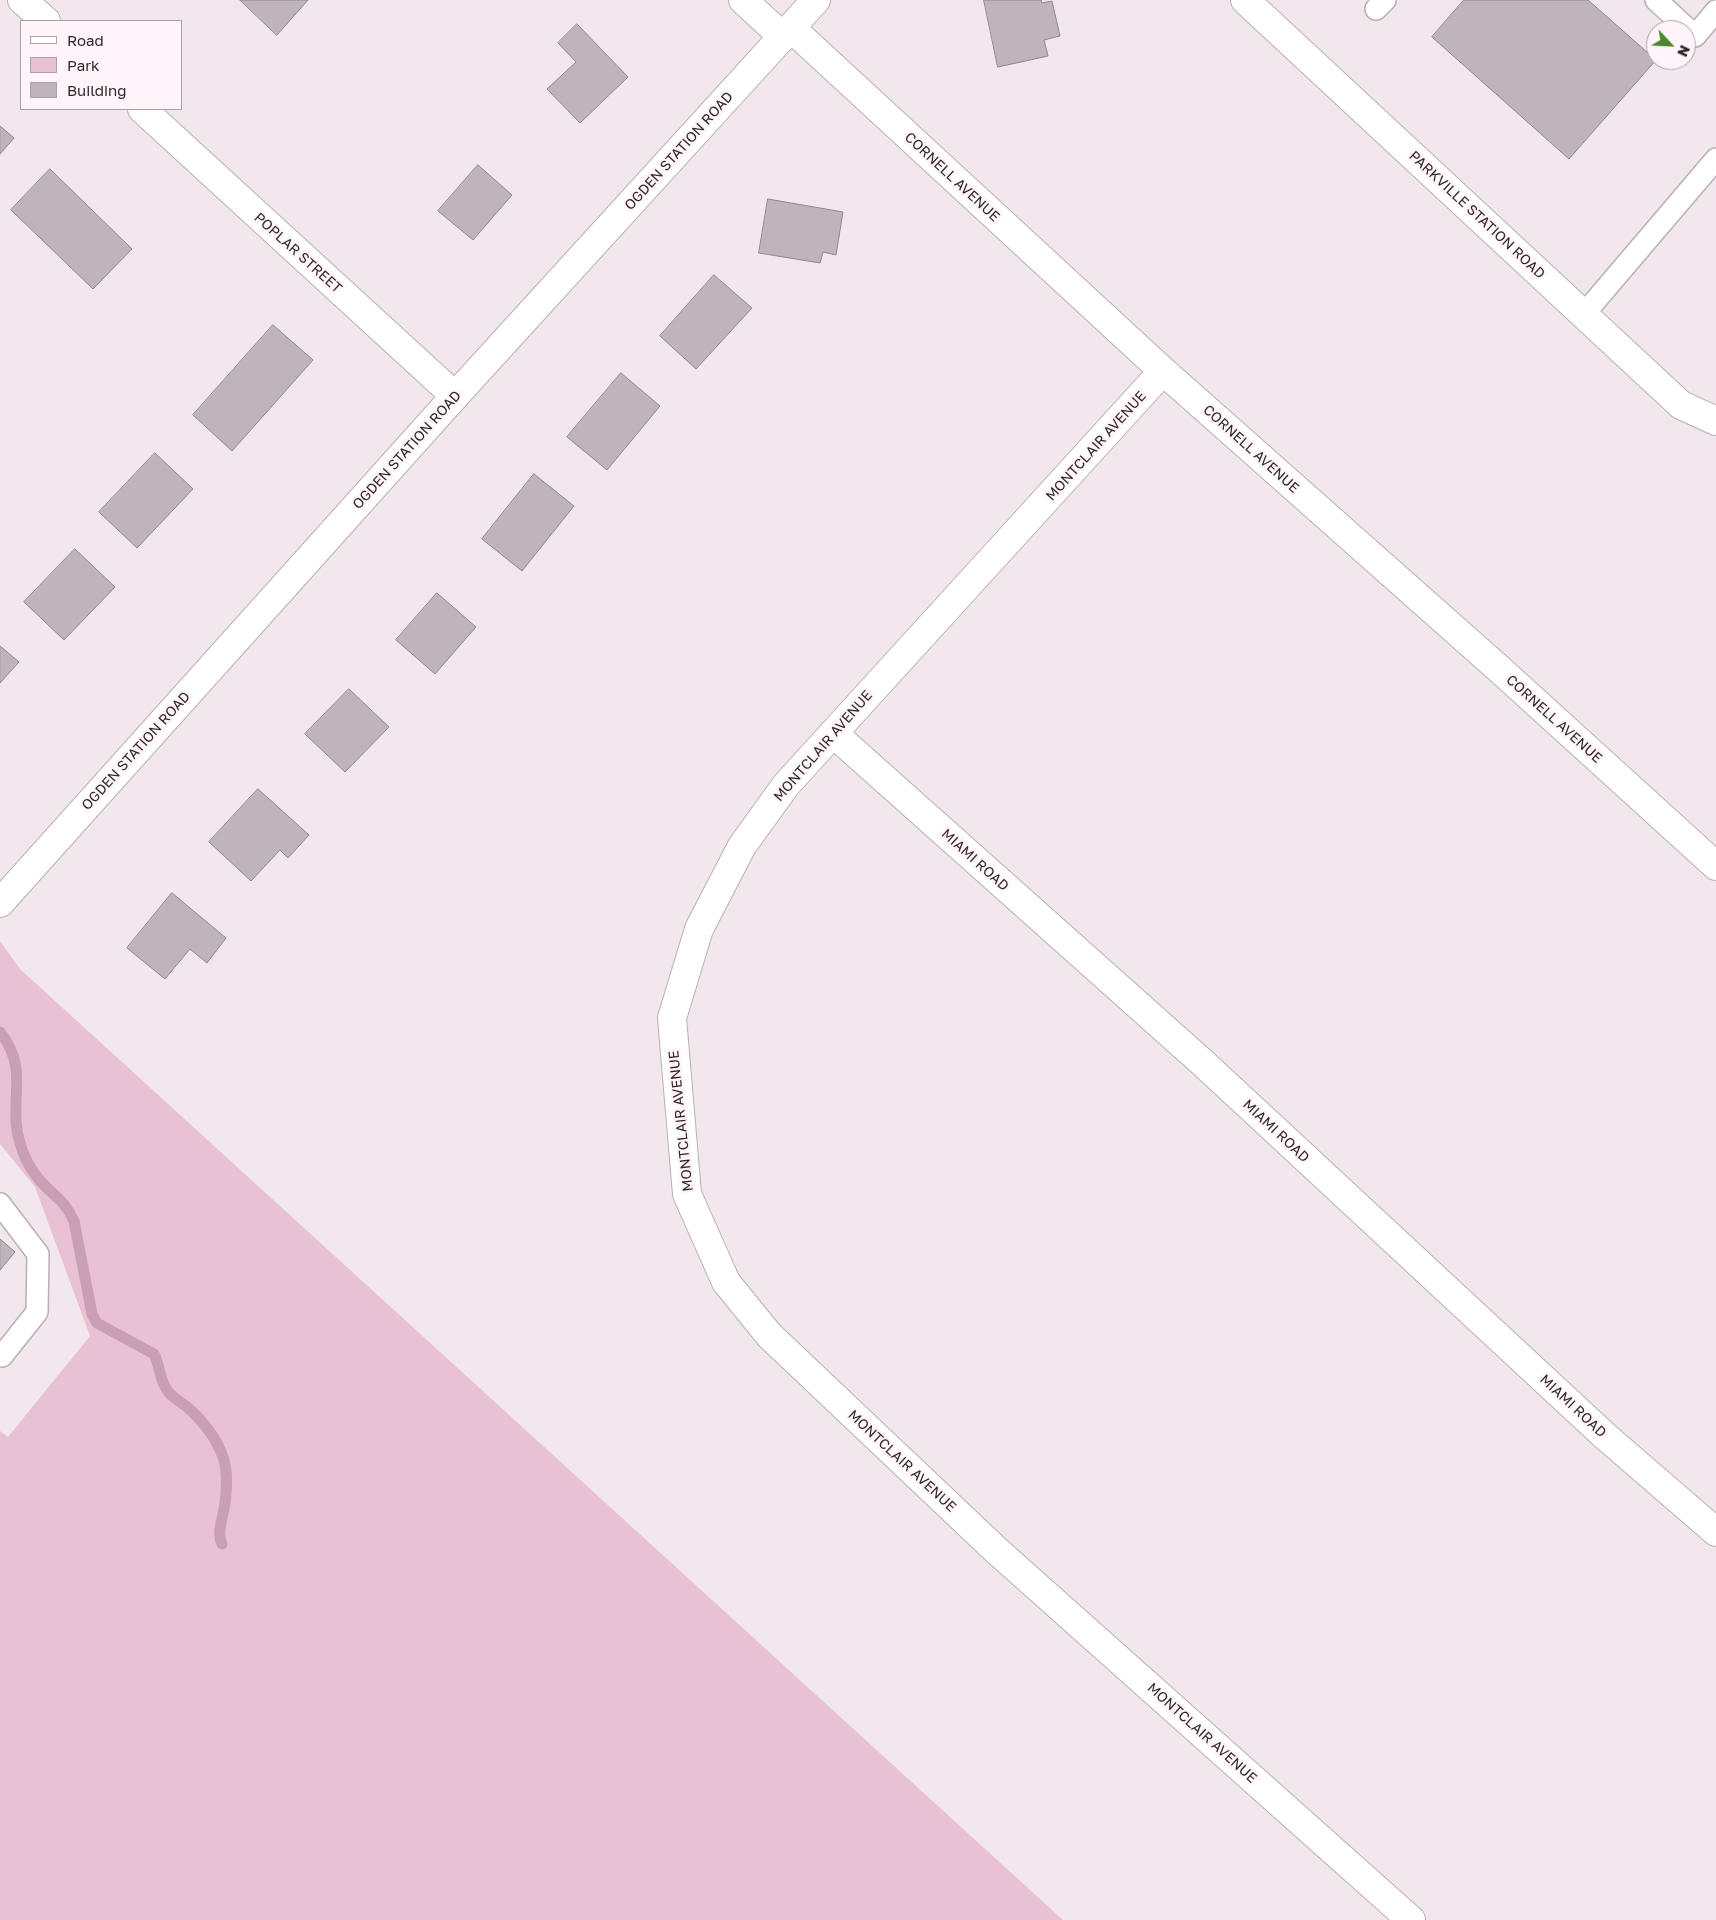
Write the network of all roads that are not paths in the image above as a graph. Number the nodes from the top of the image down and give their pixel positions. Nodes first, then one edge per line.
1 (22, 0) edge
2 (743, 0) edge
3 (816, 0) edge
4 (1245, 0) edge
5 (1656, 0) edge
6 (1716, 11) edge
7 (45, 20) edge
8 (787, 33) junction
9 (143, 110) edge
10 (1716, 160) edge
11 (1584, 314) junction
12 (1163, 371) junction
13 (455, 396) junction
14 (1716, 421) edge
15 (833, 733) junction
16 (1716, 866) edge
17 (0, 903) edge
18 (0, 1204) edge
19 (0, 1355) edge
20 (1716, 1532) edge
21 (1411, 1920) edge

1 - 7 street
2 - 8 street, CORNELL AVENUE
3 - 8 street, OGDEN STATION ROAD
4 - 11 street, PARKVILLE STATION ROAD
5 - 6 lane
8 - 12 street, CORNELL AVENUE
8 - 13 street, OGDEN STATION ROAD
9 - 13 street, POPLAR STREET
10 - 11 lane
11 - 14 street, PARKVILLE STATION ROAD
12 - 15 street, MONTCLAIR AVENUE
12 - 16 street, CORNELL AVENUE
13 - 17 street, OGDEN STATION ROAD
15 - 20 street, MIAMI ROAD
15 - 21 street, MONTCLAIR AVENUE
18 - 19 lane

